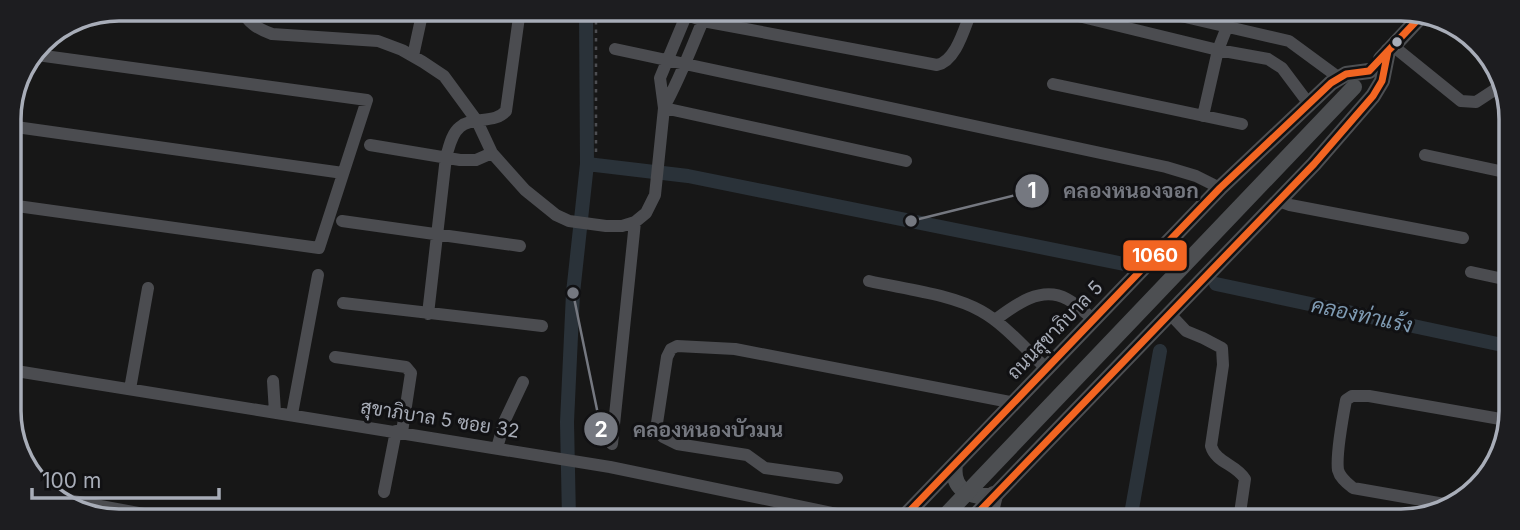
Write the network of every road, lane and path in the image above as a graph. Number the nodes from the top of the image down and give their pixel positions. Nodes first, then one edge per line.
1 (248, 21) edge
2 (421, 21) edge
3 (519, 21) edge
4 (596, 21) edge
5 (684, 21) edge
6 (703, 21) edge
7 (729, 21) edge
8 (967, 21) edge
9 (1099, 21) edge
10 (1202, 21) edge
11 (1413, 22) edge
12 (1227, 27) junction
13 (1391, 48) junction
14 (615, 49) dead end
15 (1218, 50) junction
16 (44, 56) edge
17 (412, 56) junction
18 (667, 59) junction
19 (684, 63) junction
20 (1369, 71) junction
21 (1338, 77) junction
22 (660, 78) junction
23 (678, 82) junction
24 (1054, 84) dead end
25 (1495, 90) edge
26 (1310, 104) junction
27 (664, 108) junction
28 (1203, 116) junction
29 (477, 121) junction
30 (1242, 124) dead end
31 (21, 129) edge
32 (370, 145) dead end
33 (596, 152) dead end
34 (492, 153) junction
35 (1425, 155) dead end
36 (446, 157) junction
37 (906, 161) dead end
38 (1499, 171) edge
39 (343, 173) junction
40 (1220, 188) junction
41 (1279, 201) junction
42 (21, 207) edge
43 (342, 221) dead end
44 (635, 222) junction
45 (437, 235) junction
46 (1464, 238) dead end
47 (520, 246) dead end
48 (1471, 272) dead end
49 (318, 275) dead end
50 (1499, 278) edge
51 (869, 281) dead end
52 (148, 288) dead end
53 (343, 303) dead end
54 (428, 314) junction
55 (1170, 314) junction
56 (995, 320) junction
57 (1094, 320) junction
58 (542, 326) dead end
59 (335, 357) dead end
60 (1047, 369) junction
61 (21, 372) edge
62 (273, 381) dead end
63 (523, 382) dead end
64 (130, 389) junction
65 (1015, 403) junction
66 (275, 412) junction
67 (292, 414) junction
68 (1498, 419) edge
69 (399, 432) junction
70 (612, 444) dead end
71 (497, 448) junction
72 (954, 465) junction
73 (837, 478) dead end
74 (384, 492) dead end
75 (995, 495) junction
76 (1437, 503) edge
77 (812, 509) edge
78 (911, 509) edge
79 (952, 509) edge
80 (982, 509) edge
81 (991, 509) edge
82 (1241, 509) edge

1 - 17 street
2 - 17 street
3 - 29 street
4 - 33 path
5 - 18 street
6 - 19 street
7 - 8 street
9 - 15 street
10 - 12 street
11 - 13 main road
12 - 15 street
12 - 21 street
13 - 20 main road
13 - 25 street
13 - 41 main road
14 - 18 street
15 - 26 street
15 - 28 street
16 - 39 street
17 - 29 street
18 - 19 street
18 - 22 street
19 - 23 street
19 - 40 street
20 - 21 main road
20 - 79 main road, bridge
21 - 26 main road, ถนนสุขาภิบาล 5
22 - 23 street
22 - 27 street
23 - 27 street
24 - 28 street
26 - 40 main road, ถนนสุขาภิบาล 5
27 - 37 street
27 - 44 street
28 - 30 street
29 - 34 street
29 - 36 street
31 - 39 street
32 - 36 street
34 - 36 street
34 - 44 street
35 - 38 street
36 - 45 street
39 - 42 street
40 - 57 main road, ถนนสุขาภิบาล 5
41 - 46 street
41 - 55 main road
43 - 45 street
44 - 70 street
45 - 47 street
45 - 54 street
48 - 50 street
49 - 67 street
51 - 56 street
52 - 64 street
53 - 54 street
54 - 58 street
55 - 75 main road
55 - 82 street
56 - 57 street
56 - 60 street
57 - 60 main road, ถนนสุขาภิบาล 5
59 - 69 street
60 - 65 main road, ถนนสุขาภิบาล 5
61 - 64 street, สุขาภิบาล 5 ซอย 32
62 - 66 street
63 - 71 street
64 - 66 street, สุขาภิบาล 5 ซอย 32
65 - 72 main road, ถนนสุขาภิบาล 5
65 - 73 street
66 - 67 street, สุขาภิบาล 5 ซอย 32
67 - 69 street, สุขาภิบาล 5 ซอย 32
68 - 76 street
69 - 71 street, สุขาภิบาล 5 ซอย 32
69 - 74 street
71 - 77 street, สุขาภิบาล 5 ซอย 32
72 - 75 main road
72 - 78 main road, ถนนสุขาภิบาล 5
75 - 80 main road
75 - 81 highway

